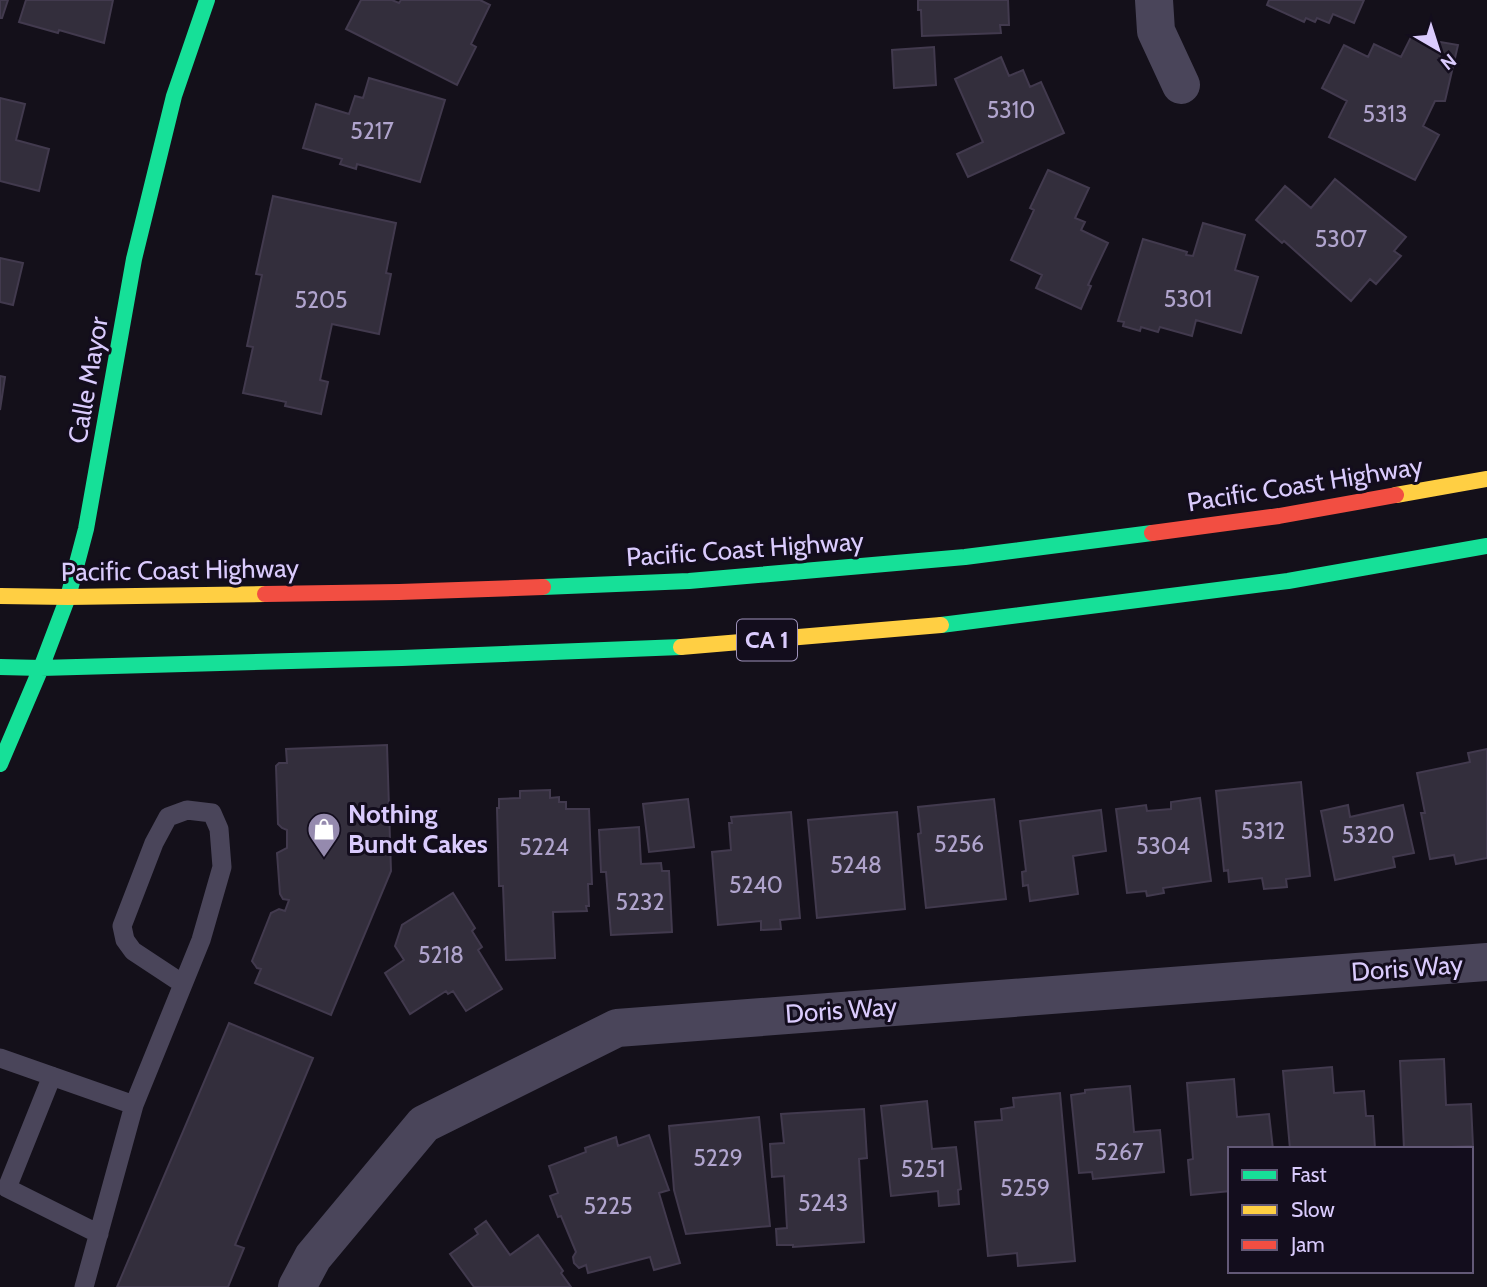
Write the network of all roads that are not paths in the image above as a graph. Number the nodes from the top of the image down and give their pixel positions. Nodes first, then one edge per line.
1 (207, 0) edge
2 (1154, 0) edge
3 (1181, 85) dead end
4 (1487, 479) edge
5 (1487, 546) edge
6 (0, 596) edge
7 (68, 597) junction
8 (0, 667) edge
9 (41, 668) junction
10 (0, 764) edge
11 (1487, 962) edge
12 (183, 984) junction
13 (0, 1058) edge
14 (52, 1076) junction
15 (134, 1105) junction
16 (99, 1234) junction
17 (85, 1287) edge
18 (297, 1287) edge

1 - 7 main road, Calle Mayor
2 - 3 street
4 - 7 main road, Pacific Coast Highway
5 - 9 main road, CA 1
6 - 7 main road, Pacific Coast Highway
7 - 9 main road, Calle Mayor
8 - 9 main road, CA 1
9 - 10 main road, Calle Mayor
11 - 18 street, Doris Way
12 - 12 lane
12 - 15 lane
13 - 14 lane
14 - 15 lane
14 - 16 lane
15 - 16 lane
16 - 17 lane

